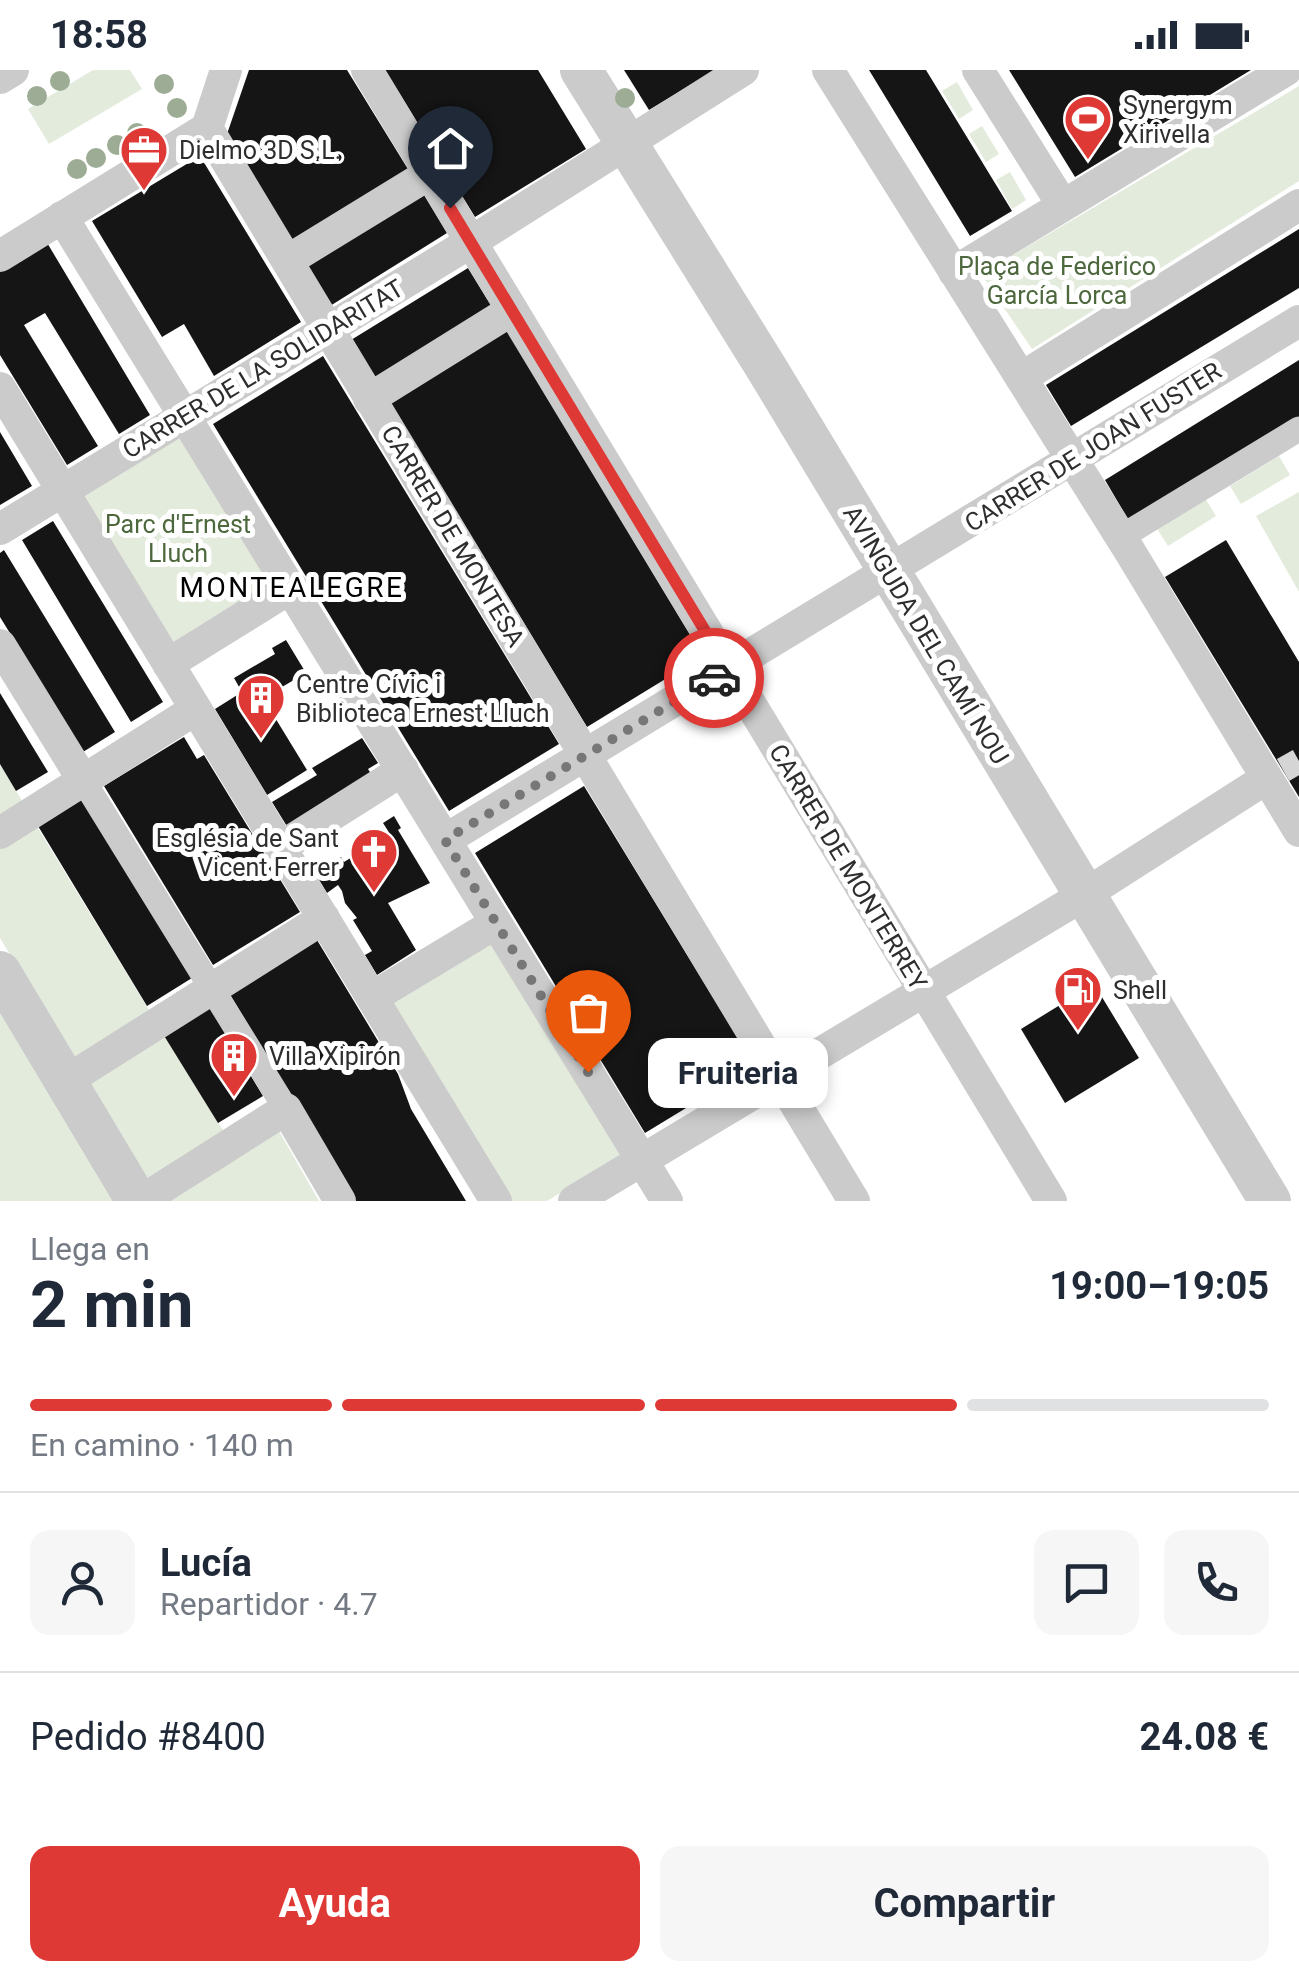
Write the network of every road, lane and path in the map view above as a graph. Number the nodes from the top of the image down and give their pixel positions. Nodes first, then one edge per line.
1 (13, 70) edge
2 (226, 70) edge
3 (367, 70) edge
4 (581, 70) edge
5 (743, 70) edge
6 (828, 70) edge
7 (978, 70) edge
8 (1286, 70) edge
9 (0, 78) edge
10 (207, 128) junction
11 (625, 143) junction
12 (429, 174) junction
13 (1062, 204) junction
14 (1299, 205) edge
15 (62, 217) junction
16 (471, 242) junction
17 (0, 256) edge
18 (287, 262) junction
19 (954, 272) junction
20 (512, 310) junction
21 (1299, 321) edge
22 (327, 330) junction
23 (1021, 378) junction
24 (0, 388) edge
25 (369, 399) junction
26 (186, 416) junction
27 (1299, 429) edge
28 (1072, 460) junction
29 (62, 492) junction
30 (0, 528) edge
31 (1121, 537) junction
32 (888, 574) junction
33 (292, 587) junction
34 (0, 645) edge
35 (168, 664) junction
36 (728, 669) junction
37 (196, 710) junction
38 (585, 755) junction
39 (403, 770) junction
40 (1275, 774) junction
41 (83, 780) junction
42 (1299, 831) edge
43 (0, 832) edge
44 (445, 840) junction
45 (281, 847) junction
46 (1084, 894) junction
47 (324, 918) junction
48 (496, 923) junction
49 (0, 972) edge
50 (212, 988) junction
51 (923, 990) junction
52 (374, 997) junction
53 (776, 1077) junction
54 (66, 1081) junction
55 (286, 1109) junction
56 (643, 1162) junction
57 (139, 1201) edge
58 (340, 1201) edge
59 (496, 1201) edge
60 (574, 1201) edge
61 (666, 1201) edge
62 (854, 1201) edge
63 (1051, 1201) edge
64 (1270, 1201) edge

1 - 9 street
2 - 10 street
3 - 12 street, CARRER DE MONTERREY
4 - 11 street, AVINGUDA DEL CAMÍ NOU
5 - 11 street, CARRER DE LA SOLIDARITAT
6 - 19 street
7 - 13 street
8 - 13 street
10 - 15 street
10 - 18 street, CARRER DE MONTESA
11 - 16 street, CARRER DE LA SOLIDARITAT
11 - 32 street, AVINGUDA DEL CAMÍ NOU
12 - 16 street, CARRER DE MONTERREY
12 - 18 street
13 - 19 street
14 - 23 street
15 - 17 street
15 - 26 street
16 - 20 street, CARRER DE MONTERREY
16 - 22 street, CARRER DE LA SOLIDARITAT
18 - 22 street, CARRER DE MONTESA
19 - 23 street
20 - 25 street
20 - 36 street, CARRER DE MONTERREY
21 - 28 street, CARRER DE JOAN FUSTER
22 - 25 street, CARRER DE MONTESA
22 - 26 street, CARRER DE LA SOLIDARITAT
23 - 28 street
24 - 29 street
25 - 38 street, CARRER DE MONTESA
26 - 29 street, CARRER DE LA SOLIDARITAT
26 - 33 street
27 - 31 street
28 - 31 street
28 - 32 street, CARRER DE JOAN FUSTER
29 - 30 street, CARRER DE LA SOLIDARITAT
29 - 35 street
31 - 40 street
32 - 36 street, CARRER DE JOAN FUSTER
32 - 46 street, AVINGUDA DEL CAMÍ NOU
33 - 35 street
33 - 39 street
34 - 41 street
35 - 37 street
36 - 38 street, CARRER DE JOAN FUSTER
36 - 51 street, CARRER DE MONTERREY
37 - 41 street
37 - 45 street
38 - 44 street, CARRER DE JOAN FUSTER
38 - 53 street, CARRER DE MONTESA
39 - 44 street
39 - 45 street
40 - 42 street
40 - 46 street
41 - 43 street
41 - 50 street
44 - 48 street
45 - 47 street
46 - 51 street
46 - 64 street, AVINGUDA DEL CAMÍ NOU
47 - 50 street
47 - 52 street
48 - 52 street
48 - 56 street
49 - 54 street
50 - 54 street
50 - 55 street
51 - 53 street
51 - 63 street, CARRER DE MONTERREY
52 - 59 street
53 - 56 street
53 - 62 street, CARRER DE MONTESA
54 - 57 street
55 - 57 street
55 - 58 street
56 - 60 street
56 - 61 street

